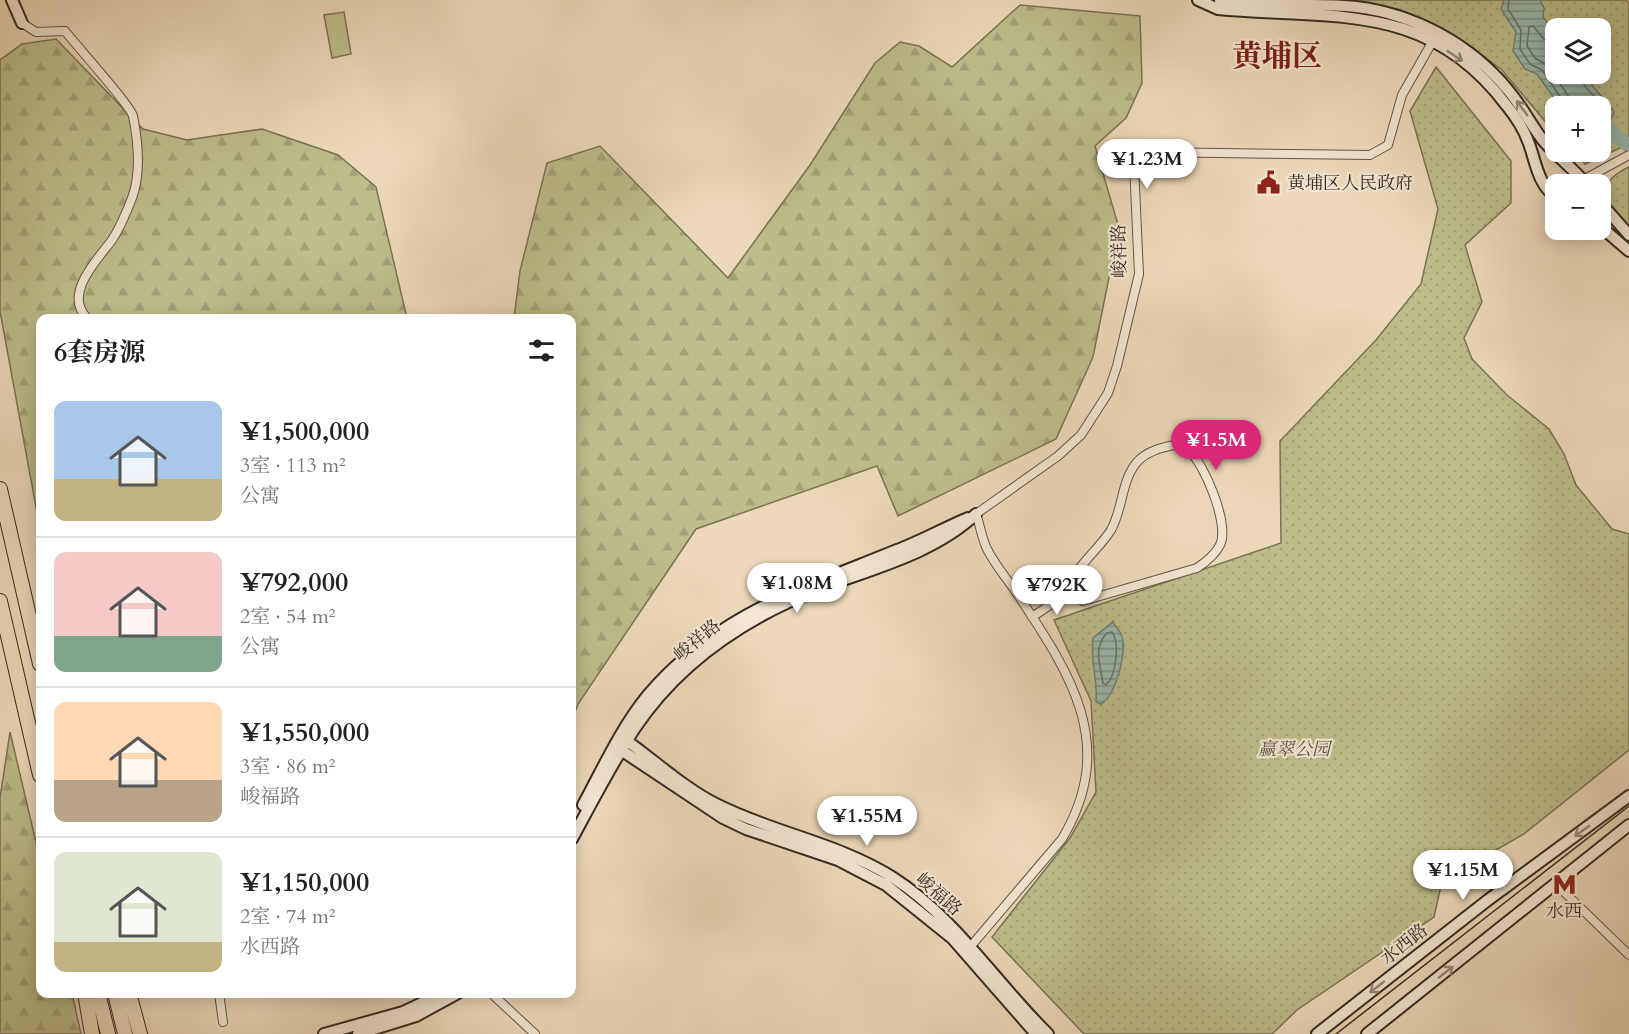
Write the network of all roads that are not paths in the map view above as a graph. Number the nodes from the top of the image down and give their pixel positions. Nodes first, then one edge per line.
1 (12, 0) edge
2 (1198, 0) edge
3 (1220, 0) edge
4 (22, 23) joint
5 (1435, 37) junction
6 (1629, 155) edge
7 (1576, 174) edge
8 (1596, 174) edge
9 (1545, 185) edge
10 (1611, 215) edge
11 (1611, 235) edge
12 (1629, 235) edge
13 (1629, 251) edge
14 (84, 314) edge
15 (0, 489) edge
16 (976, 514) junction
17 (1068, 594) junction
18 (0, 601) edge
19 (1032, 616) junction
20 (36, 646) edge
21 (621, 743) junction
22 (36, 758) edge
23 (1629, 796) edge
24 (576, 818) edge
25 (1629, 825) edge
26 (576, 831) edge
27 (1556, 885) junction
28 (971, 946) junction
29 (1629, 955) edge
30 (86, 998) edge
31 (99, 998) edge
32 (116, 998) edge
33 (130, 998) edge
34 (220, 998) edge
35 (432, 998) edge
36 (449, 998) edge
37 (496, 998) edge
38 (223, 1022) dead end
39 (92, 1034) edge
40 (108, 1034) edge
41 (125, 1034) edge
42 (140, 1034) edge
43 (324, 1034) edge
44 (358, 1034) edge
45 (535, 1034) edge
46 (1036, 1034) edge
47 (1048, 1034) edge
48 (1317, 1034) edge
49 (1367, 1034) edge

1 - 4 street
2 - 5 street
3 - 5 street
4 - 14 street
7 -> 5 street
5 -> 9 street
5 - 16 street, 峻祥路
6 - 8 street
10 - 12 street
11 - 13 street
15 - 20 highway
16 - 19 street
16 - 21 street, 峻祥路
17 - 17 street
17 - 19 street
18 - 22 highway
19 - 28 street
21 - 24 street, 峻祥路
21 - 26 street, 峻祥路
21 - 28 street, 峻福路
21 - 46 street, 峻福路
23 -> 48 street, 水西路
25 - 27 street
27 - 29 street
49 -> 27 street
28 - 47 street, 峻福路
30 - 39 highway
31 - 40 highway
32 - 41 highway
33 - 42 highway
34 - 38 street
35 - 43 street
36 - 44 street
37 - 45 street

